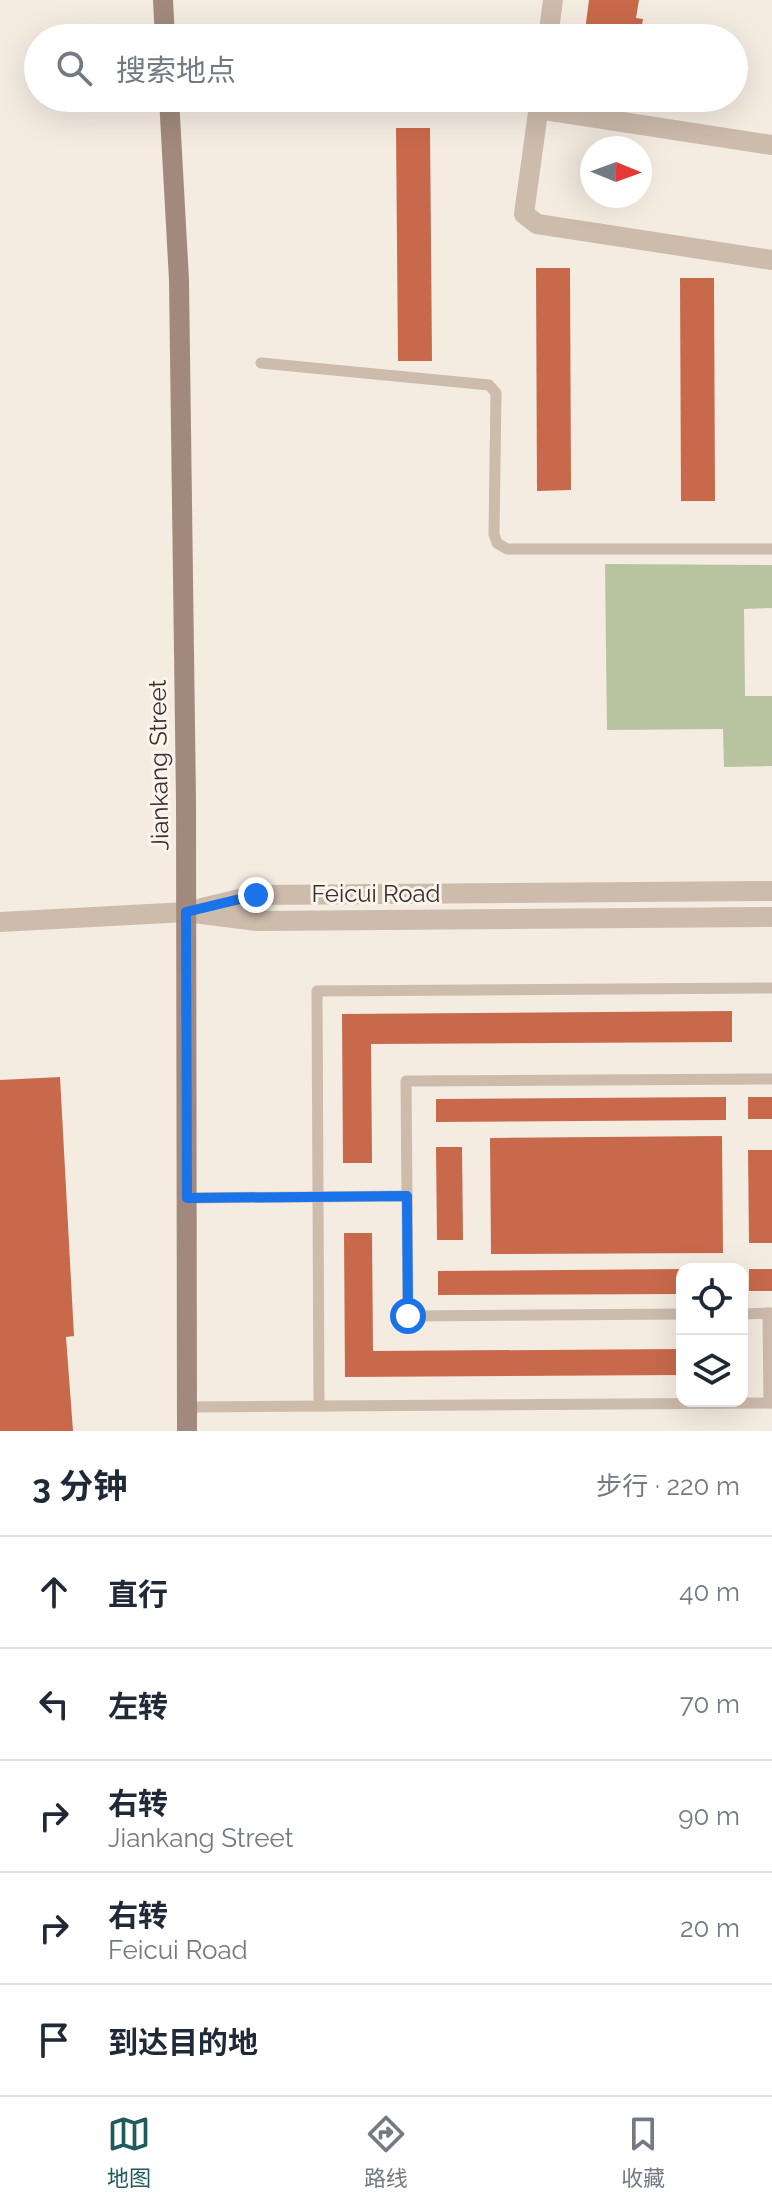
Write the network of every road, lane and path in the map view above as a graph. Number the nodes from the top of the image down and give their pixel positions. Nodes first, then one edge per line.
1 (163, 0) edge
2 (553, 0) edge
3 (164, 24) edge
4 (550, 24) edge
5 (170, 112) edge
6 (538, 112) edge
7 (584, 112) edge
8 (772, 145) edge
9 (772, 260) edge
10 (261, 363) dead end
11 (772, 549) edge
12 (772, 891) edge
13 (186, 912) junction
14 (772, 917) edge
15 (0, 922) edge
16 (772, 988) edge
17 (772, 1079) edge
18 (407, 1196) junction
19 (318, 1197) junction
20 (187, 1198) junction
21 (770, 1313) edge
22 (676, 1314) edge
23 (748, 1314) edge
24 (770, 1403) edge
25 (319, 1406) junction
26 (187, 1407) junction
27 (187, 1431) edge

1 - 3 main road
2 - 4 street
5 - 13 main road, Jiankang Street
6 - 9 street
7 - 8 street
10 - 11 lane
12 - 13 street, Feicui Road
13 - 14 street, Feicui Road
13 - 15 street
13 - 20 main road, Jiankang Street
16 - 19 lane
17 - 18 lane
18 - 19 lane
18 - 22 lane
19 - 20 lane
19 - 25 lane
20 - 26 main road, Jiankang Street
21 - 23 lane
21 - 24 lane
24 - 25 lane
25 - 26 lane
26 - 27 main road, Jiankang Street

